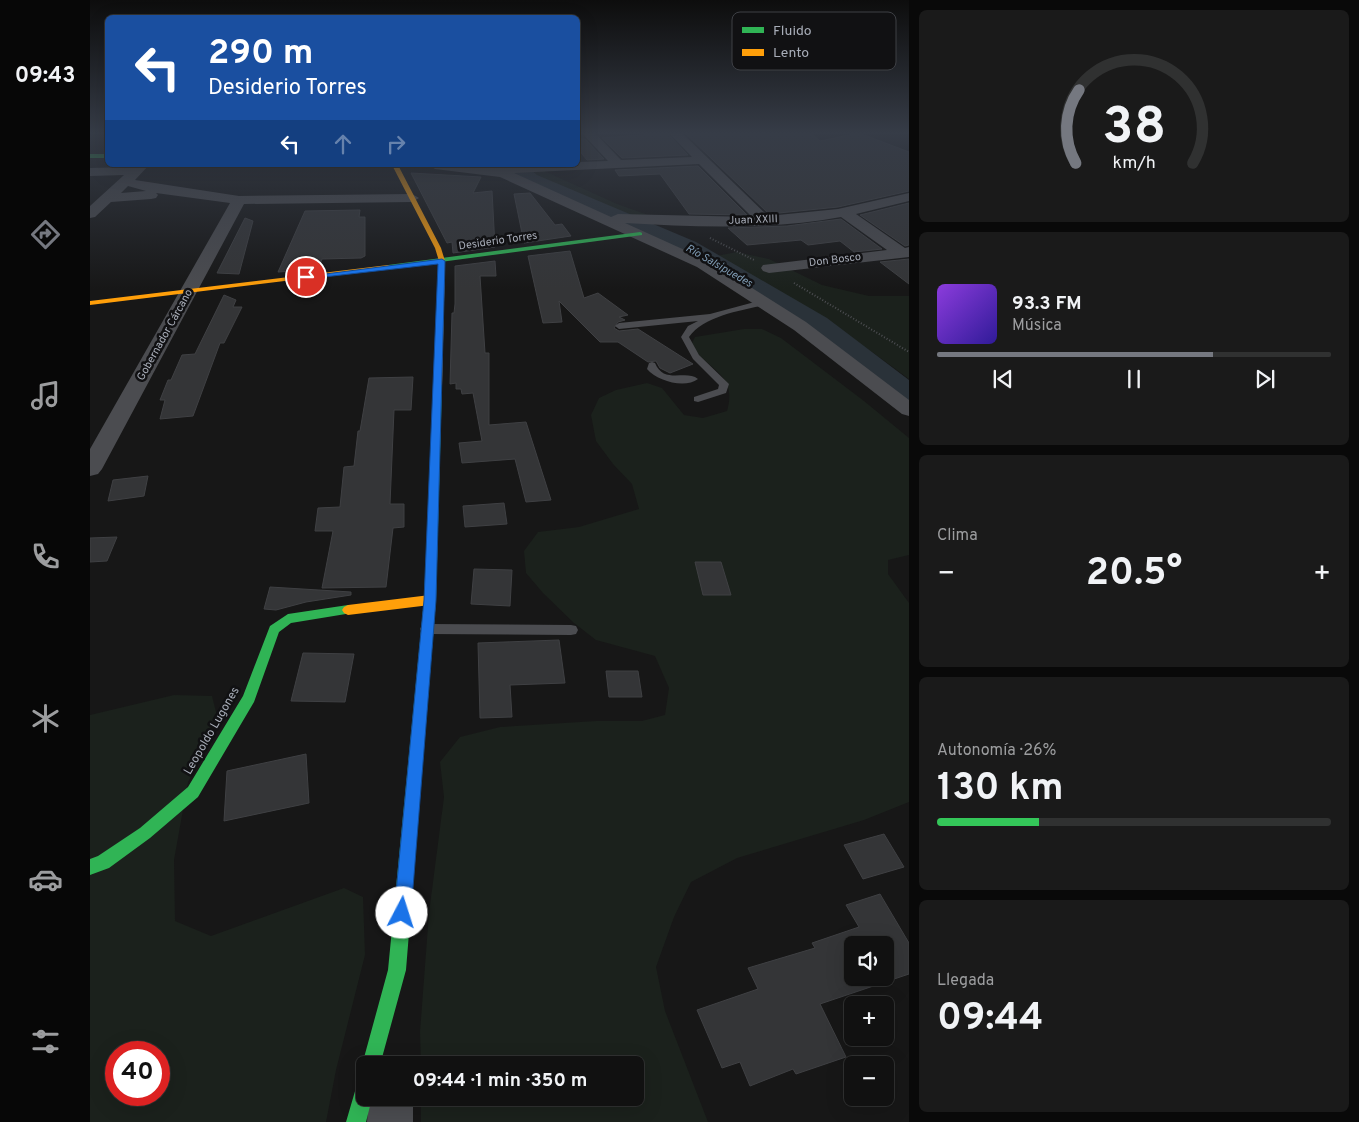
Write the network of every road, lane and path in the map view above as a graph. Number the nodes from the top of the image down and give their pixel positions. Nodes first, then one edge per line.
1 (121, 184) edge
2 (137, 184) edge
3 (405, 184) edge
4 (528, 184) edge
5 (727, 184) edge
6 (185, 192) junction
7 (909, 197) edge
8 (107, 198) junction
9 (412, 198) junction
10 (240, 200) junction
11 (842, 212) junction
12 (90, 214) edge
13 (599, 216) junction
14 (764, 220) junction
15 (640, 234) junction
16 (905, 252) edge
17 (442, 261) junction
18 (769, 268) dead end
19 (190, 291) junction
20 (766, 302) junction
21 (90, 303) edge
22 (710, 317) junction
23 (619, 326) dead end
24 (652, 365) dead end
25 (709, 369) junction
26 (693, 379) junction
27 (909, 410) edge
28 (90, 469) edge
29 (430, 600) junction
30 (427, 629) junction
31 (571, 630) dead end
32 (90, 868) edge
33 (397, 970) junction
34 (373, 1056) edge
35 (393, 1056) edge
36 (360, 1106) edge
37 (391, 1106) edge
38 (356, 1122) edge
39 (390, 1122) edge

1 - 8 street
2 - 6 street
3 - 9 street
4 - 13 street
5 - 14 street
6 - 8 street
6 - 10 street
7 - 11 street, Juan XXIII
8 - 12 street
9 - 10 street
9 - 17 street
10 - 19 street, Gobernador Cárcano
11 - 14 street, Juan XXIII
11 - 16 street, Don Bosco
13 - 14 street, Juan XXIII
13 - 15 street
15 - 17 street, Desiderio Torres
15 - 20 street
16 - 18 street, Don Bosco
17 - 19 street, Desiderio Torres
17 - 29 street
19 - 21 street, Desiderio Torres
19 - 28 street, Gobernador Cárcano
20 - 22 lane
20 - 27 street
22 - 23 lane
22 - 25 lane
24 - 26 lane
25 - 26 lane
25 - 26 lane
29 - 30 street
29 - 32 street, Leopoldo Lugones
30 - 31 lane
30 - 33 street
33 - 34 street
33 - 35 street
36 - 38 street
37 - 39 street

